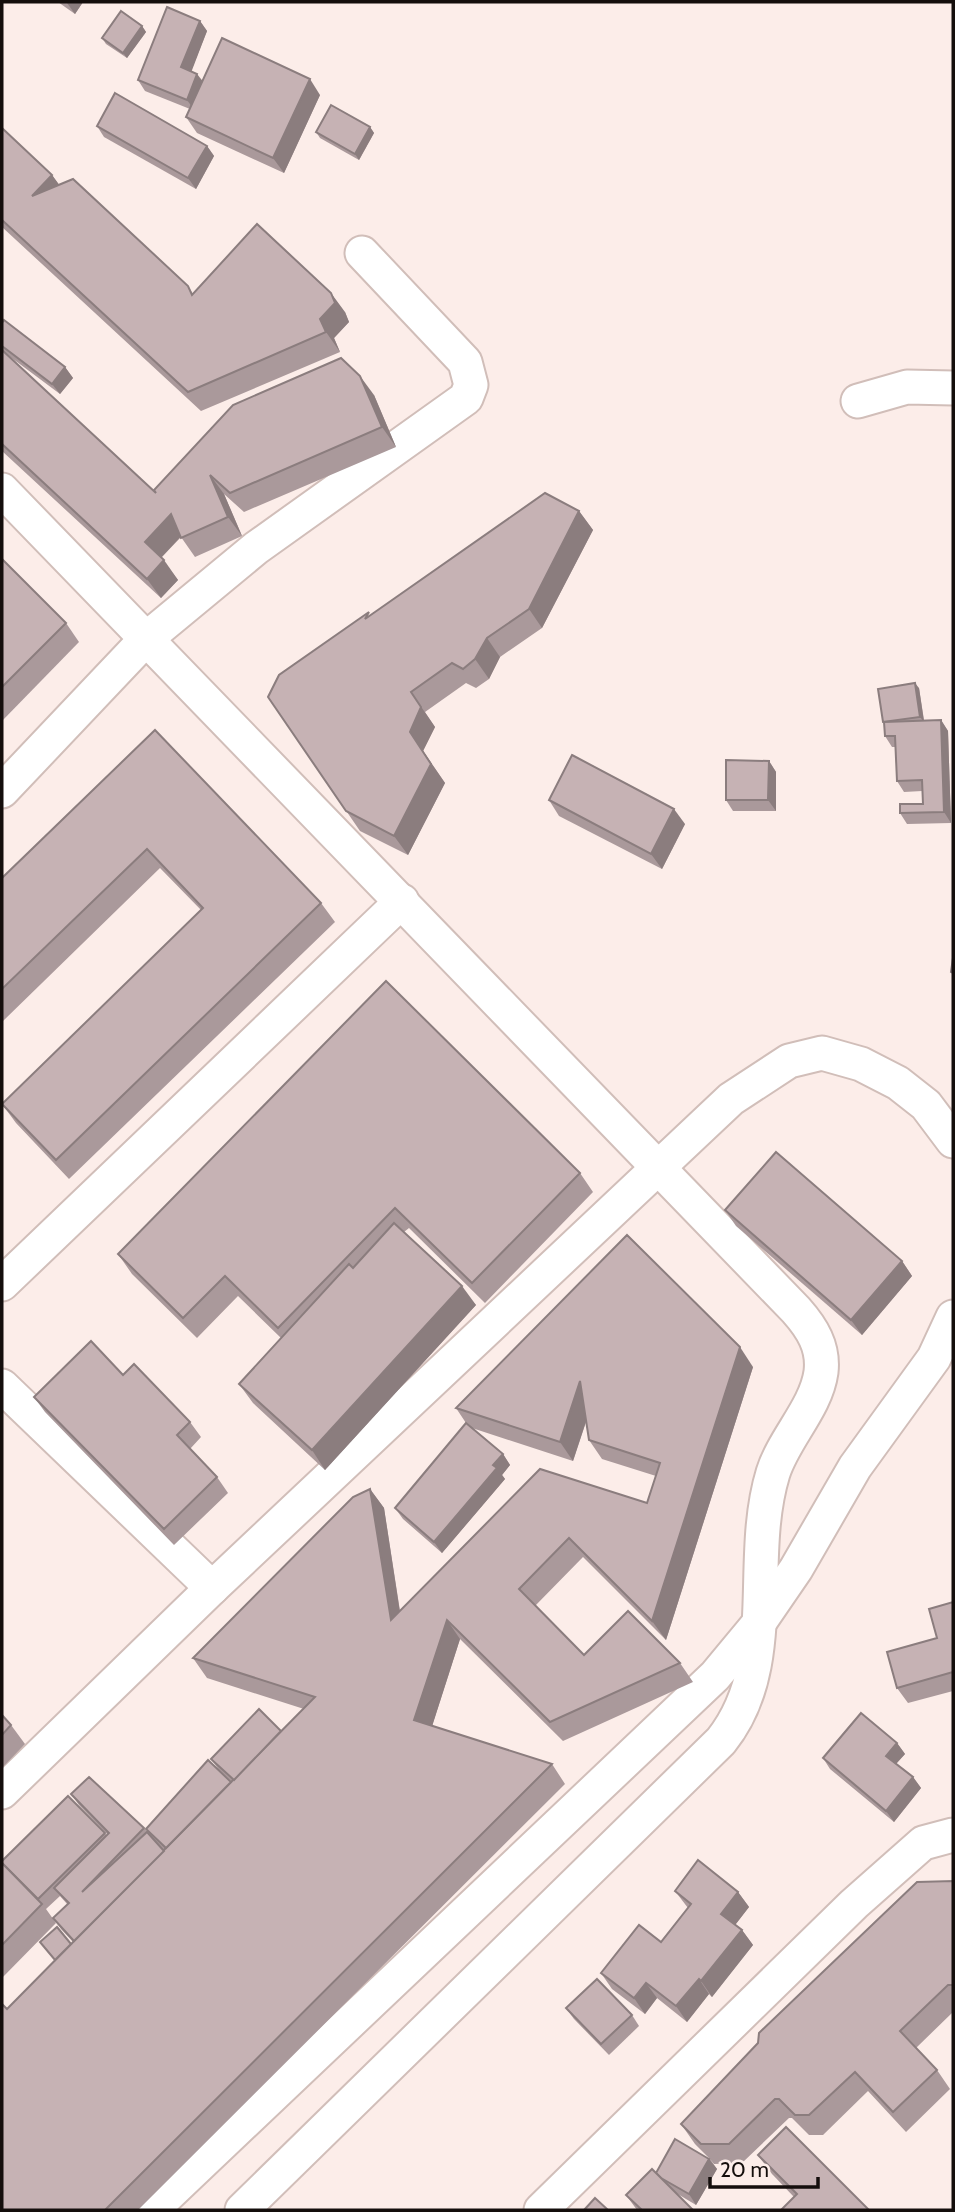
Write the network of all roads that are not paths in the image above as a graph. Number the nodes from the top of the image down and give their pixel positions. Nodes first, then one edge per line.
1 (362, 253) dead end
2 (953, 388) edge
3 (858, 401) dead end
4 (2, 490) edge
5 (146, 639) junction
6 (2, 791) edge
7 (402, 901) junction
8 (953, 1141) edge
9 (656, 1167) junction
10 (2, 1284) edge
11 (953, 1318) edge
12 (2, 1386) edge
13 (212, 1588) junction
14 (760, 1623) junction
15 (2, 1792) edge
16 (953, 1835) edge
17 (152, 2210) edge
18 (242, 2210) edge
19 (541, 2210) edge

1 - 5 street
2 - 3 street
4 - 5 street
5 - 6 street
5 - 7 street
7 - 9 street
7 - 10 street
8 - 9 street
9 - 13 street
9 - 14 street
11 - 14 street
12 - 13 street
13 - 15 street
14 - 17 street
14 - 18 street
16 - 19 street

